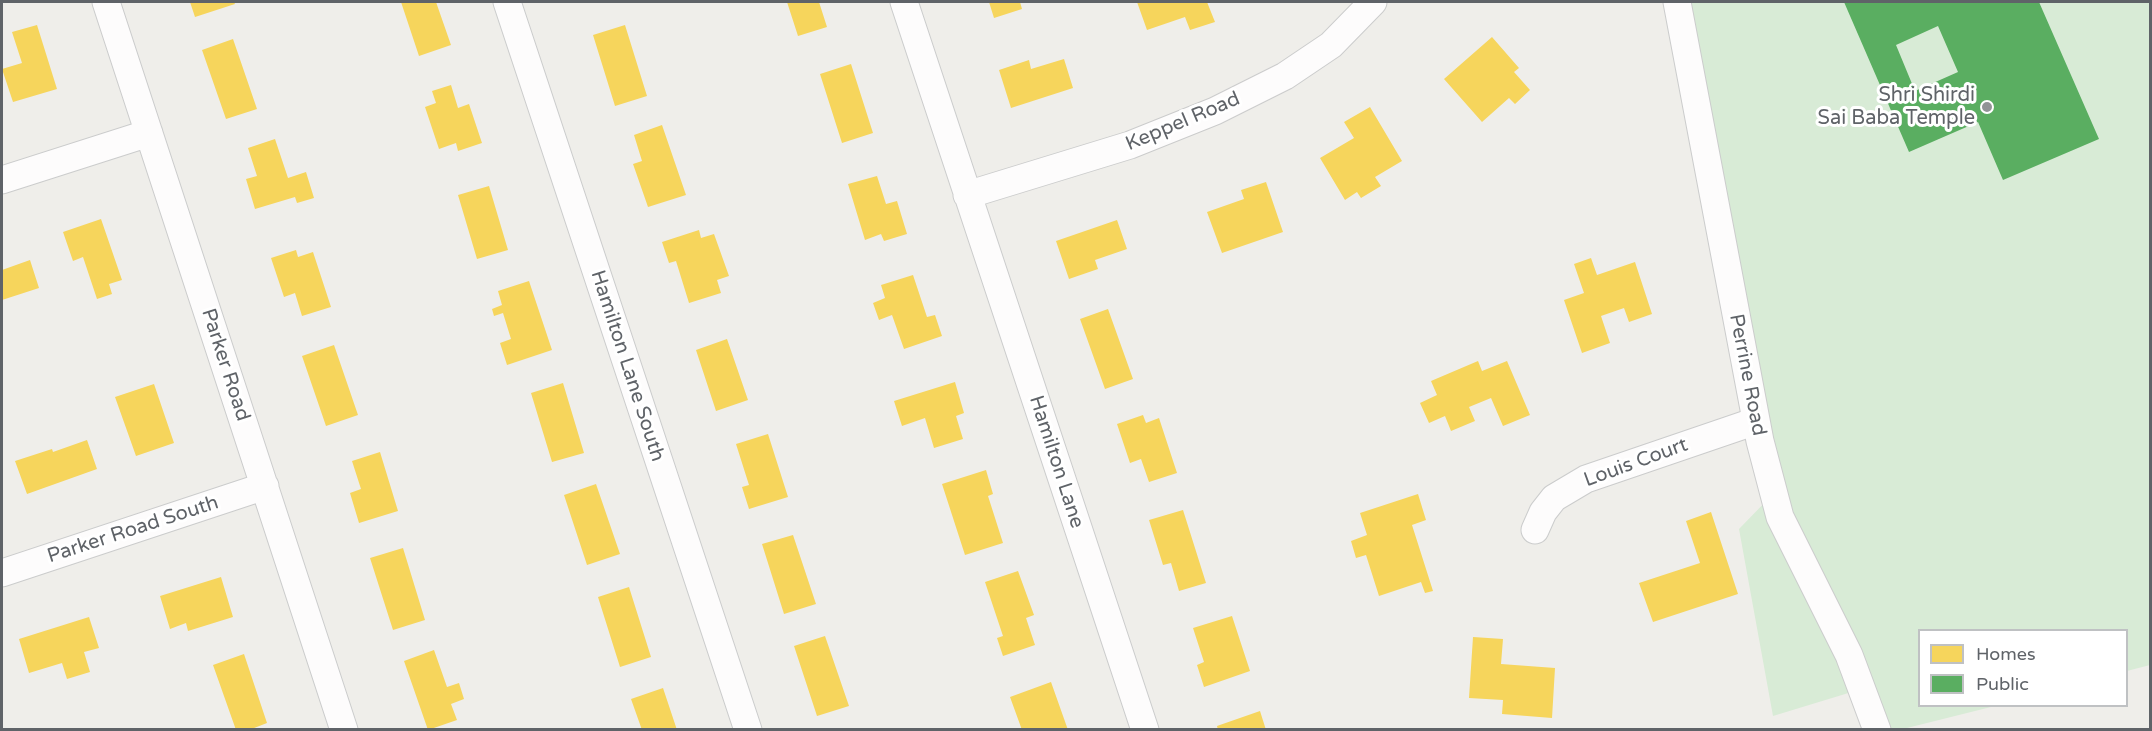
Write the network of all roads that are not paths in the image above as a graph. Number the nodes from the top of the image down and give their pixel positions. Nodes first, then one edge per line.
1 (106, 2) edge
2 (507, 2) edge
3 (904, 2) edge
4 (1373, 2) edge
5 (1677, 2) edge
6 (149, 133) junction
7 (2, 180) edge
8 (967, 195) junction
9 (1756, 421) junction
10 (265, 486) junction
11 (1535, 530) dead end
12 (2, 573) edge
13 (344, 729) edge
14 (748, 729) edge
15 (1145, 729) edge
16 (1877, 729) edge

1 - 6 street, Parker Road
2 - 14 street, Hamilton Lane South
3 - 8 street
4 - 8 street, Keppel Road
5 - 9 street, Perrine Road
6 - 7 street
6 - 10 street, Parker Road
8 - 15 street, Hamilton Lane
9 - 11 street, Louis Court
9 - 16 street, Perrine Road
10 - 12 street, Parker Road South
10 - 13 street, Parker Road

